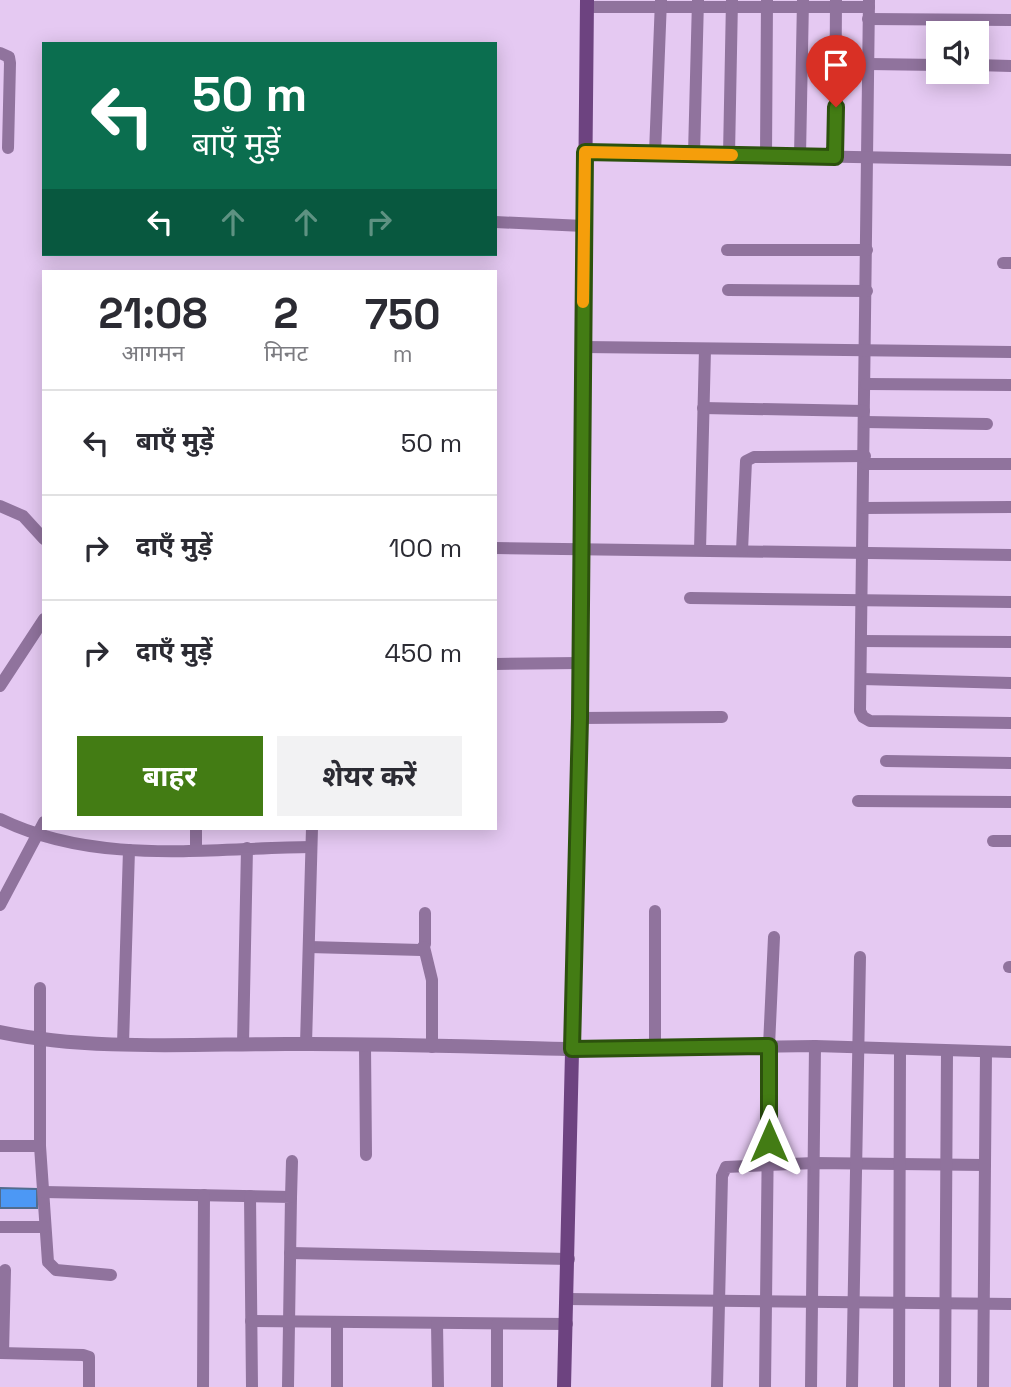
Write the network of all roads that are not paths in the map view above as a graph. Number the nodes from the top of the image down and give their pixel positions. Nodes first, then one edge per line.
1 (587, 3) edge
2 (661, 3) edge
3 (698, 3) edge
4 (732, 3) edge
5 (767, 3) edge
6 (803, 3) edge
7 (837, 3) edge
8 (869, 8) edge
9 (1011, 20) edge
10 (0, 53) edge
11 (869, 64) junction
12 (926, 65) edge
13 (989, 65) edge
14 (1011, 66) edge
15 (8, 148) dead end
16 (585, 152) junction
17 (655, 153) junction
18 (694, 154) junction
19 (729, 155) junction
20 (765, 156) junction
21 (800, 156) junction
22 (835, 157) junction
23 (866, 158) junction
24 (1011, 160) edge
25 (497, 222) edge
26 (584, 226) junction
27 (727, 250) dead end
28 (867, 250) junction
29 (727, 290) dead end
30 (867, 291) junction
31 (583, 347) junction
32 (705, 349) junction
33 (865, 351) junction
34 (1011, 352) edge
35 (866, 384) junction
36 (1011, 385) edge
37 (704, 408) junction
38 (865, 416) junction
39 (987, 424) dead end
40 (865, 460) junction
41 (1011, 464) edge
42 (0, 506) edge
43 (1011, 507) edge
44 (864, 508) junction
45 (42, 537) edge
46 (581, 547) junction
47 (497, 548) edge
48 (700, 550) junction
49 (742, 551) junction
50 (863, 554) junction
51 (1011, 555) edge
52 (690, 598) dead end
53 (862, 598) junction
54 (1011, 602) edge
55 (42, 622) edge
56 (861, 641) junction
57 (1011, 642) edge
58 (580, 663) junction
59 (497, 664) edge
60 (862, 679) junction
61 (1011, 684) edge
62 (0, 686) edge
63 (722, 717) dead end
64 (580, 718) junction
65 (1011, 723) edge
66 (886, 761) dead end
67 (1011, 763) edge
68 (858, 801) dead end
69 (1011, 802) edge
70 (0, 819) edge
71 (42, 825) edge
72 (196, 830) edge
73 (312, 830) edge
74 (35, 834) junction
75 (993, 841) dead end
76 (1011, 841) edge
77 (312, 847) junction
78 (247, 848) junction
79 (196, 849) junction
80 (129, 850) junction
81 (0, 905) edge
82 (655, 911) dead end
83 (425, 913) dead end
84 (774, 937) dead end
85 (309, 947) junction
86 (424, 947) junction
87 (860, 957) dead end
88 (40, 988) dead end
89 (0, 1032) edge
90 (40, 1040) junction
91 (123, 1044) junction
92 (243, 1044) junction
93 (306, 1044) junction
94 (365, 1046) junction
95 (769, 1046) junction
96 (815, 1046) junction
97 (432, 1047) junction
98 (655, 1048) junction
99 (858, 1048) junction
100 (572, 1049) junction
101 (900, 1051) junction
102 (947, 1052) junction
103 (986, 1052) junction
104 (1011, 1052) edge
105 (0, 1146) edge
106 (40, 1146) junction
107 (366, 1155) dead end
108 (292, 1161) dead end
109 (814, 1163) junction
110 (856, 1163) junction
111 (899, 1163) junction
112 (769, 1165) junction
113 (947, 1165) junction
114 (985, 1165) junction
115 (44, 1192) junction
116 (204, 1195) junction
117 (250, 1196) junction
118 (290, 1197) junction
119 (0, 1227) edge
120 (44, 1227) junction
121 (290, 1253) junction
122 (569, 1259) junction
123 (5, 1270) dead end
124 (111, 1275) dead end
125 (568, 1299) junction
126 (720, 1299) junction
127 (768, 1300) junction
128 (812, 1300) junction
129 (854, 1301) junction
130 (901, 1302) junction
131 (946, 1303) junction
132 (984, 1303) junction
133 (1011, 1304) edge
134 (2, 1306) edge
135 (251, 1321) junction
136 (288, 1322) junction
137 (337, 1322) junction
138 (437, 1323) junction
139 (497, 1324) junction
140 (567, 1324) junction
141 (1, 1353) edge
142 (89, 1387) edge
143 (203, 1387) edge
144 (252, 1387) edge
145 (288, 1387) edge
146 (337, 1387) edge
147 (439, 1387) edge
148 (497, 1387) edge
149 (565, 1387) edge
150 (717, 1387) edge
151 (765, 1387) edge
152 (811, 1387) edge
153 (852, 1387) edge
154 (899, 1387) edge
155 (944, 1387) edge
156 (982, 1387) edge

1 - 2 street
1 - 16 main road
2 - 3 street
2 - 17 street
3 - 4 street
3 - 18 street
4 - 5 street
4 - 19 street
5 - 6 street
5 - 20 street
6 - 7 street
6 - 21 street
7 - 8 street
7 - 22 street
8 - 9 street
8 - 11 street
10 - 15 street
11 - 12 street
11 - 23 street
13 - 14 street
16 - 17 street
16 - 26 main road
17 - 18 street
18 - 19 street
19 - 20 street
20 - 21 street
21 - 22 street
22 - 23 street
23 - 24 street
23 - 28 street
25 - 26 street
26 - 31 main road
27 - 28 street
28 - 30 street
29 - 30 street
30 - 33 street
31 - 32 street
31 - 46 main road
32 - 33 street
32 - 37 street
33 - 34 street
33 - 35 street
35 - 36 street
35 - 38 street
37 - 38 street
37 - 48 street
38 - 39 street
38 - 40 street
40 - 41 street
40 - 44 street
40 - 49 street
42 - 45 street
43 - 44 street
44 - 50 street
46 - 47 street
46 - 48 street
46 - 58 main road
48 - 49 street
49 - 50 street
50 - 51 street
50 - 53 street
52 - 53 street
53 - 54 street
53 - 56 street
55 - 62 street
56 - 57 street
56 - 60 street
58 - 59 street
58 - 64 main road
60 - 61 street
60 - 65 street
63 - 64 street
64 - 100 main road
66 - 67 street
68 - 69 street
70 - 74 street
71 - 74 street
72 - 79 street
73 - 77 street
74 - 80 street
74 - 81 street
75 - 76 street
77 - 78 street
77 - 85 street
78 - 79 street
78 - 92 street
79 - 80 street
80 - 91 street
82 - 98 street
83 - 86 street
84 - 95 street
85 - 86 street
85 - 93 street
86 - 97 street
87 - 99 street
88 - 90 street
89 - 90 street
90 - 91 street
90 - 106 street
91 - 92 street
92 - 93 street
93 - 94 street
94 - 97 street
94 - 107 street
95 - 96 street
95 - 98 street
95 - 112 street
96 - 99 street
96 - 109 street
97 - 100 street
98 - 100 street
99 - 101 street
99 - 110 street
100 - 122 main road
101 - 102 street
101 - 111 street
102 - 103 street
102 - 113 street
103 - 104 street
103 - 114 street
105 - 106 street
106 - 115 street
108 - 118 street
109 - 110 street
109 - 112 street
109 - 128 street
110 - 111 street
110 - 129 street
111 - 113 street
111 - 130 street
112 - 126 street
112 - 127 street
113 - 114 street
113 - 131 street
114 - 132 street
115 - 116 street
115 - 120 street
116 - 117 street
116 - 143 street
117 - 118 street
117 - 135 street
118 - 121 street
119 - 120 street
120 - 124 street
121 - 122 street
121 - 136 street
122 - 125 main road
123 - 134 street
125 - 126 street
125 - 140 main road
126 - 127 street
126 - 150 street
127 - 128 street
127 - 151 street
128 - 129 street
128 - 152 street
129 - 130 street
129 - 153 street
130 - 131 street
130 - 154 street
131 - 132 street
131 - 155 street
132 - 133 street
132 - 156 street
134 - 141 street
135 - 136 street
135 - 144 street
136 - 137 street
136 - 145 street
137 - 138 street
137 - 146 street
138 - 139 street
138 - 147 street
139 - 140 street
139 - 148 street
140 - 149 main road
141 - 142 street

